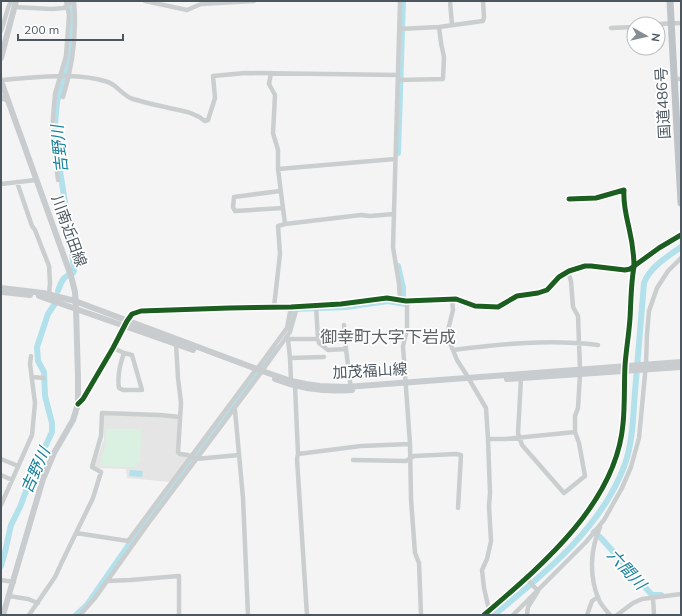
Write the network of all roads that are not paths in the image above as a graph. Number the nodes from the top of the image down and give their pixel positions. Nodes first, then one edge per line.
1 (11, 1) edge
2 (145, 1) edge
3 (254, 1) edge
4 (400, 1) edge
5 (450, 1) edge
6 (483, 1) edge
7 (670, 1) edge
8 (675, 1) edge
9 (70, 3) edge
10 (10, 10) edge
11 (676, 23) edge
12 (666, 24) edge
13 (452, 25) junction
14 (439, 27) junction
15 (626, 27) edge
16 (611, 28) dead end
17 (402, 29) junction
18 (1, 31) edge
19 (1, 58) edge
20 (271, 73) junction
21 (61, 76) junction
22 (69, 76) junction
23 (398, 77) junction
24 (678, 79) edge
25 (1, 80) edge
26 (63, 97) dead end
27 (4, 98) edge
28 (679, 107) edge
29 (681, 123) edge
30 (395, 159) junction
31 (278, 169) junction
32 (36, 180) junction
33 (58, 180) dead end
34 (17, 182) junction
35 (1, 184) edge
36 (280, 191) junction
37 (568, 199) dead end
38 (681, 203) edge
39 (283, 208) junction
40 (394, 214) junction
41 (284, 224) junction
42 (681, 235) edge
43 (681, 258) edge
44 (634, 266) junction
45 (568, 272) junction
46 (1, 288) edge
47 (1, 292) edge
48 (49, 294) junction
49 (452, 299) junction
50 (403, 300) junction
51 (75, 304) junction
52 (274, 307) junction
53 (316, 307) junction
54 (295, 308) junction
55 (126, 323) junction
56 (344, 325) dead end
57 (286, 336) junction
58 (318, 339) junction
59 (579, 343) junction
60 (176, 344) junction
61 (598, 345) dead end
62 (113, 348) junction
63 (346, 349) junction
64 (453, 350) junction
65 (124, 353) junction
66 (31, 356) dead end
67 (324, 357) dead end
68 (290, 358) junction
69 (681, 362) edge
70 (645, 367) junction
71 (681, 367) edge
72 (626, 368) junction
73 (258, 371) junction
74 (580, 371) junction
75 (32, 378) junction
76 (44, 378) dead end
77 (521, 378) junction
78 (470, 380) junction
79 (293, 383) junction
80 (406, 384) junction
81 (351, 388) junction
82 (78, 404) junction
83 (234, 408) junction
84 (180, 417) junction
85 (575, 432) junction
86 (519, 438) junction
87 (488, 439) junction
88 (410, 444) junction
89 (298, 454) junction
90 (238, 455) junction
91 (193, 458) junction
92 (1, 459) edge
93 (410, 459) junction
94 (353, 460) dead end
95 (18, 466) junction
96 (1, 475) edge
97 (12, 480) junction
98 (3, 496) edge
99 (1, 505) edge
100 (458, 508) dead end
101 (604, 520) junction
102 (76, 533) junction
103 (526, 578) junction
104 (1, 580) edge
105 (106, 581) junction
106 (14, 582) junction
107 (538, 591) junction
108 (681, 594) edge
109 (1, 596) edge
110 (9, 596) junction
111 (598, 597) junction
112 (653, 598) junction
113 (38, 603) junction
114 (489, 610) junction
115 (3, 615) edge
116 (29, 615) edge
117 (80, 615) edge
118 (179, 615) edge
119 (248, 615) edge
120 (307, 615) edge
121 (421, 615) edge
122 (484, 615) edge
123 (513, 615) edge
124 (527, 615) edge
125 (587, 615) edge
126 (610, 615) edge
127 (617, 615) edge
128 (654, 615) edge

1 - 10 street
2 - 3 street
4 - 17 street
5 - 13 street
6 - 13 street
7 - 11 highway, 国道486号
8 - 11 highway, 国道486号
9 - 10 street
9 - 21 street
9 - 22 street
10 - 18 street
10 - 19 main road
11 - 12 street
11 - 24 highway, 国道486号
13 - 14 street
14 - 17 street
14 - 23 street
15 - 16 street
17 - 23 street
20 - 22 street
20 - 23 street
20 - 31 street
21 - 22 street
21 - 25 street
21 - 33 street
22 - 26 street
23 - 30 street
24 - 28 highway, 国道486号
25 - 27 main road, 川南近田線
27 - 32 main road, 川南近田線
28 - 29 highway, 国道486号
28 - 38 highway, 国道486号
30 - 31 street
30 - 40 street
31 - 36 street
32 - 34 street
32 - 51 main road, 川南近田線
34 - 35 street
34 - 48 street
36 - 39 street
36 - 39 street
37 - 44 street
39 - 41 street
40 - 41 street
40 - 50 street
41 - 52 street
42 - 44 street
43 - 70 street
44 - 45 street
44 - 72 street
45 - 49 street
45 - 59 street
46 - 48 main road, 加茂福山線
47 - 51 main road, 加茂福山線
48 - 51 main road, 加茂福山線
49 - 50 street
49 - 64 street
50 - 53 street
50 - 80 street
51 - 55 main road, 加茂福山線
51 - 82 main road
52 - 54 street
52 - 55 street
53 - 54 street
53 - 58 street
54 - 57 street
55 - 60 main road, 加茂福山線
55 - 62 street
55 - 73 main road, 加茂福山線
56 - 63 street
57 - 58 street
57 - 68 street
57 - 73 street
58 - 63 street
59 - 61 street
59 - 64 street
59 - 74 street
60 - 73 main road, 加茂福山線
60 - 84 street
62 - 65 street
62 - 82 street
63 - 81 street
64 - 78 street
65 - 65 street
66 - 75 street
67 - 68 street
68 - 79 street
69 - 70 main road, 加茂福山線
70 - 71 main road, 加茂福山線
70 - 72 main road, 加茂福山線
70 - 101 street
72 - 74 main road, 加茂福山線
72 - 103 street
73 - 79 main road, 加茂福山線
73 - 83 street
73 - 91 street
74 - 77 main road, 加茂福山線
74 - 78 main road, 加茂福山線
74 - 85 street
75 - 76 street
75 - 95 street
77 - 78 main road, 加茂福山線
77 - 86 street
78 - 80 main road, 加茂福山線
78 - 87 street
79 - 81 main road, 加茂福山線
79 - 89 street
80 - 81 main road, 加茂福山線
80 - 88 street
82 - 106 main road
83 - 90 street
83 - 91 street
84 - 91 street
84 - 102 street
85 - 86 street
85 - 86 street
86 - 87 street
87 - 114 street
88 - 89 street
88 - 93 street
89 - 120 street
90 - 91 street
90 - 119 street
91 - 102 street
91 - 105 street
92 - 95 street
93 - 94 street
93 - 100 street
93 - 121 street
95 - 97 street
96 - 97 street
97 - 98 street
98 - 99 street
101 - 107 street
101 - 111 street
102 - 113 street
103 - 107 street
103 - 114 street
104 - 106 street
105 - 117 street
105 - 118 street
106 - 110 main road
107 - 123 street
107 - 124 street
108 - 112 street
109 - 110 main road
110 - 113 street
110 - 115 main road
111 - 125 street
111 - 126 street
112 - 127 street
112 - 128 street
113 - 116 street
114 - 122 street

